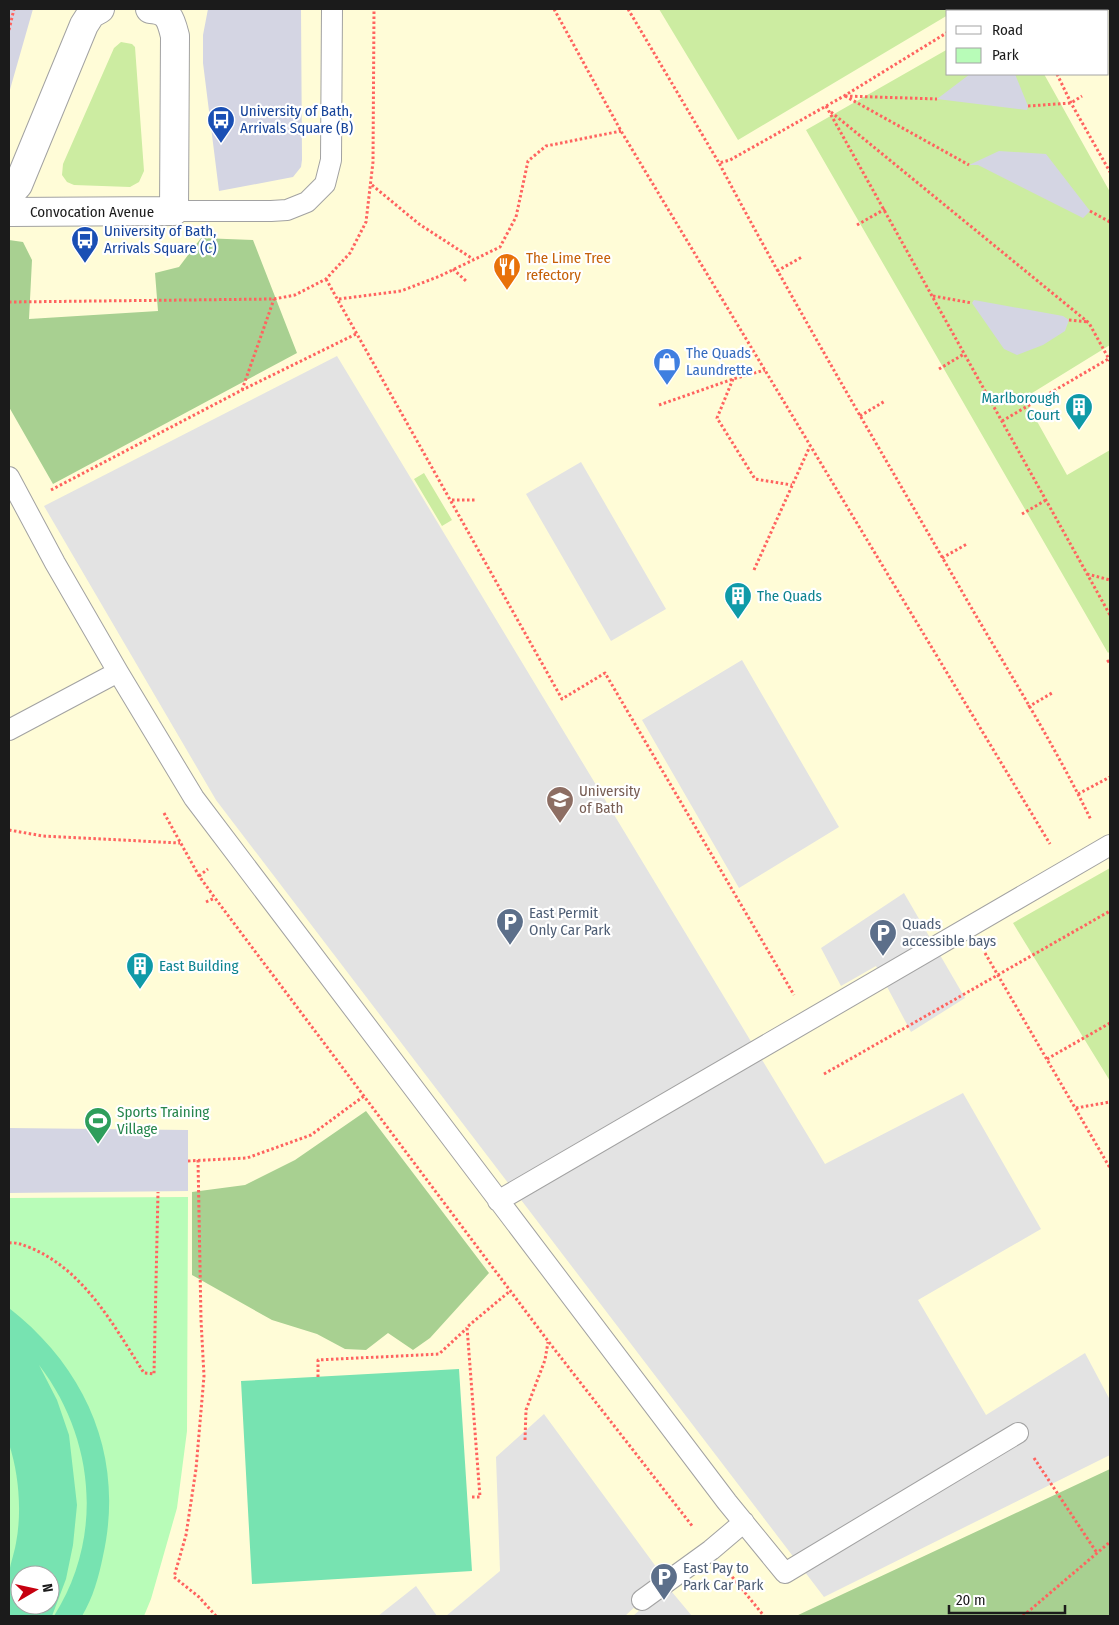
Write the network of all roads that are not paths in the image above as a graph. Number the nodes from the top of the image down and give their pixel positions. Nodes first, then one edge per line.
1 (100, 9) edge
2 (150, 9) edge
3 (332, 9) edge
4 (9, 195) edge
5 (174, 211) junction
6 (9, 212) edge
7 (9, 477) edge
8 (118, 672) junction
9 (9, 730) edge
10 (1107, 847) edge
11 (498, 1201) junction
12 (1018, 1433) road end
13 (744, 1522) junction
14 (642, 1600) dead end

1 - 4 street
2 - 5 street
3 - 5 lane
5 - 6 street, Convocation Avenue
7 - 8 lane
8 - 9 lane
8 - 11 lane
10 - 11 lane
11 - 13 lane
12 - 13 lane
13 - 14 lane

